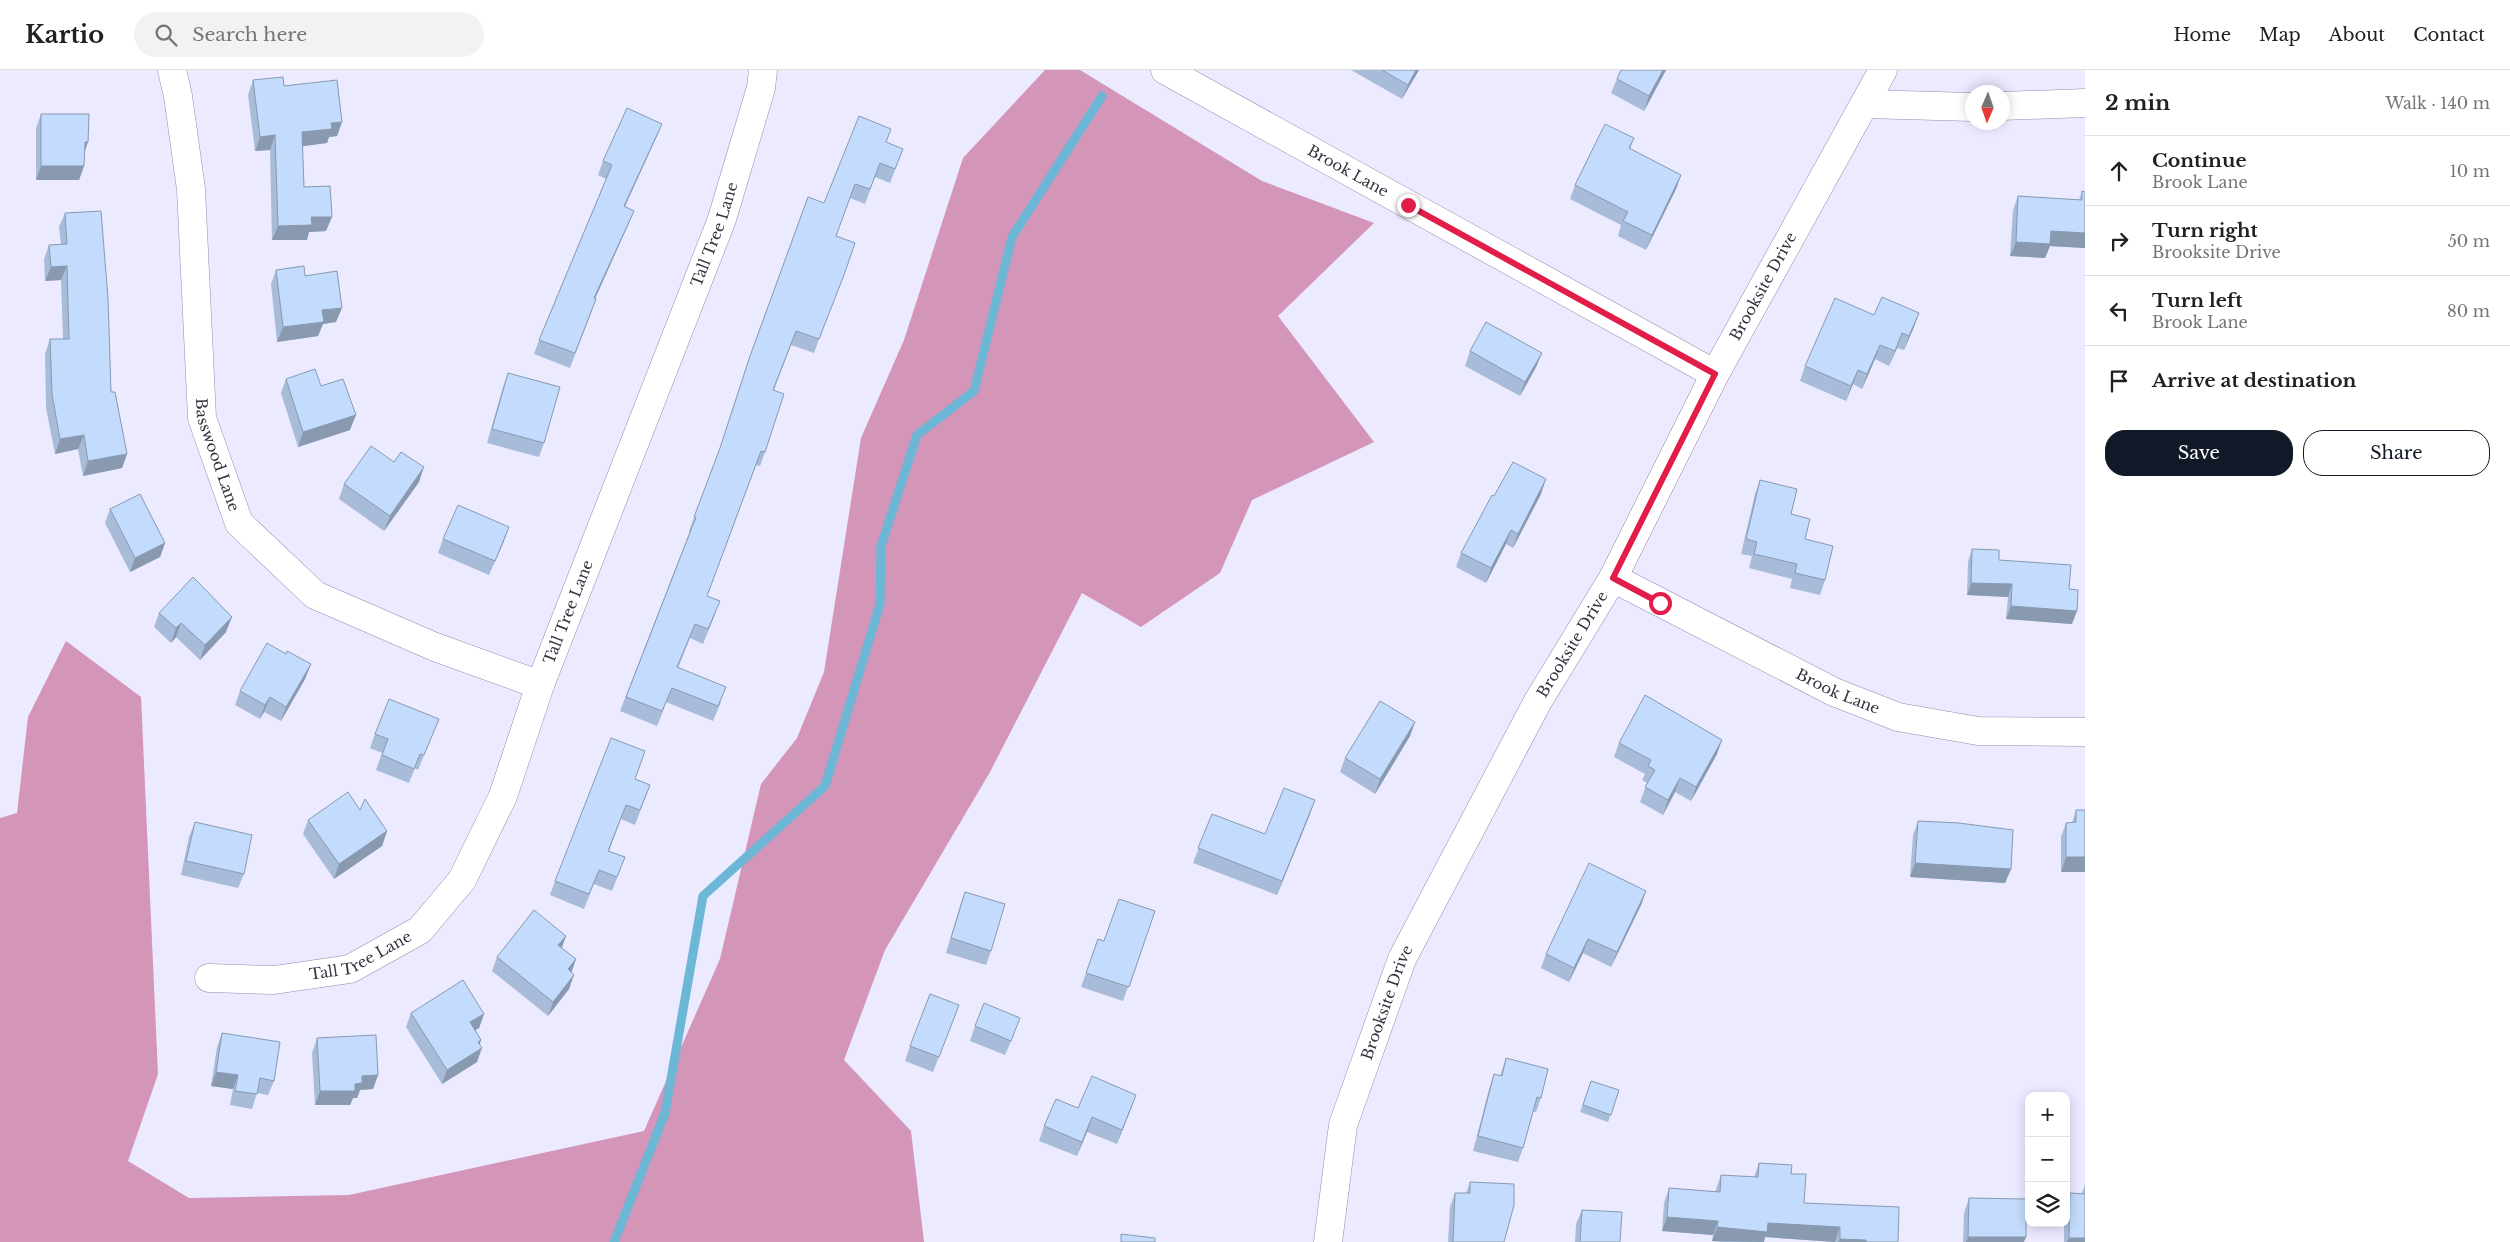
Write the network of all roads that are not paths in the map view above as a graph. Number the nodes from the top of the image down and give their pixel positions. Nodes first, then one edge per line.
1 (172, 70) edge
2 (763, 70) edge
3 (1165, 70) edge
4 (1883, 70) edge
5 (2085, 103) edge
6 (1866, 104) junction
7 (2010, 106) edge
8 (1965, 107) edge
9 (1715, 374) junction
10 (1613, 578) junction
11 (540, 685) junction
12 (2085, 732) edge
13 (209, 978) dead end
14 (1328, 1242) edge

1 - 11 street, Basswood Lane
2 - 11 street, Tall Tree Lane
3 - 9 street, Brook Lane
4 - 6 street, Brooksite Drive
5 - 7 street
6 - 8 street
6 - 9 street, Brooksite Drive
9 - 10 street, Brooksite Drive
10 - 12 street, Brook Lane
10 - 14 street, Brooksite Drive
11 - 13 street, Tall Tree Lane

